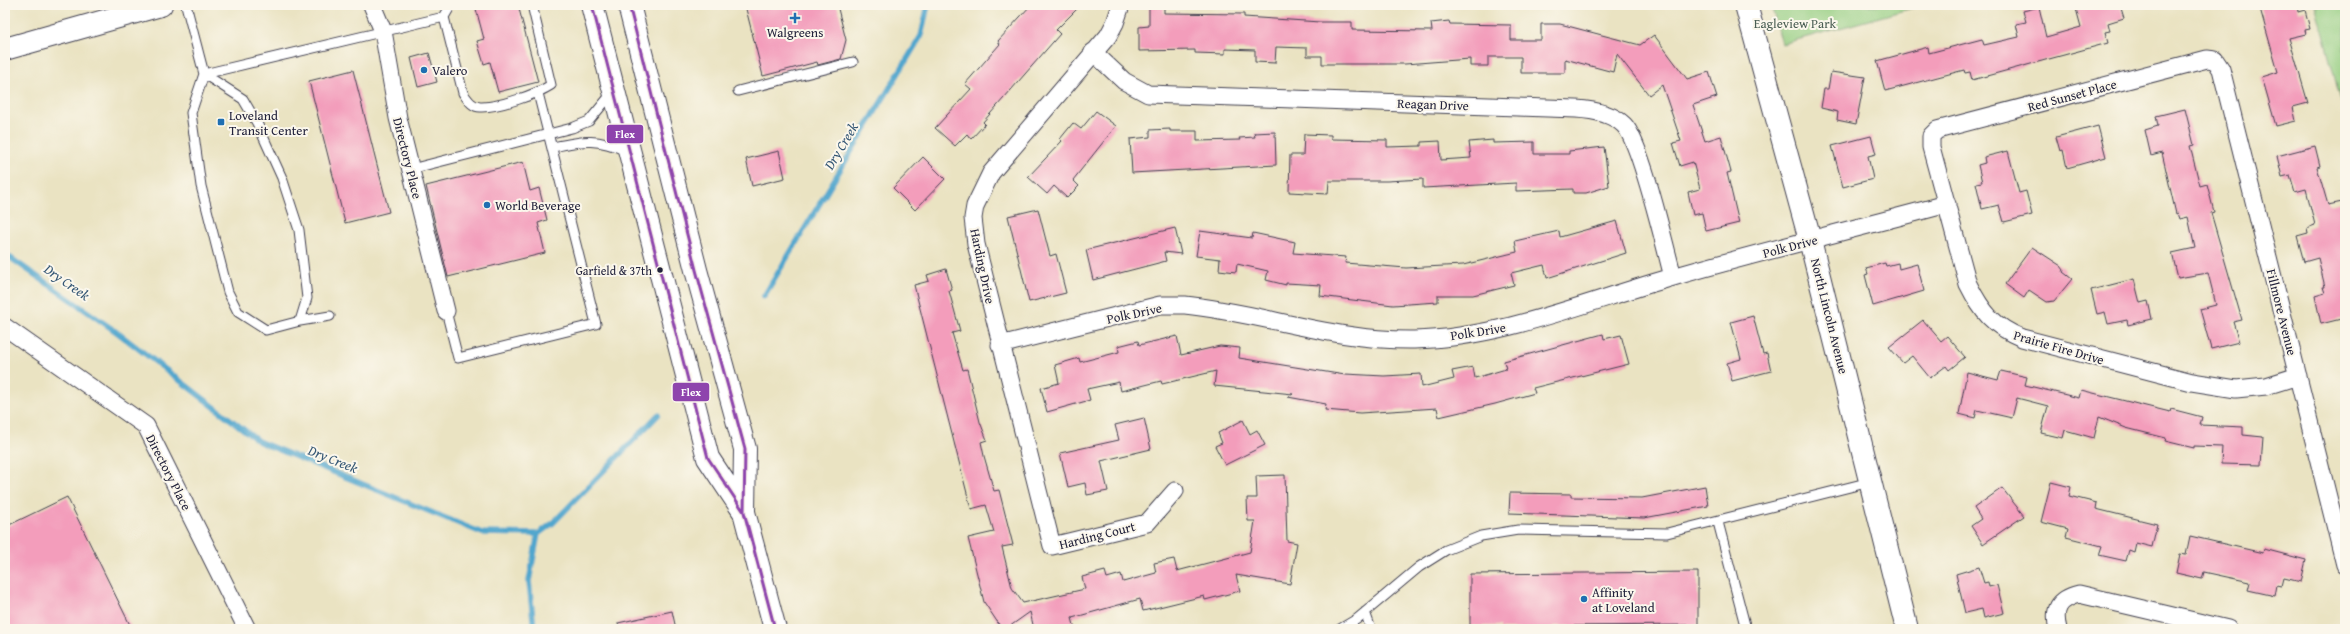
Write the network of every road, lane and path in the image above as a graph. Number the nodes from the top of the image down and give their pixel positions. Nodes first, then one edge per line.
1 (161, 5) edge
2 (186, 5) edge
3 (372, 5) edge
4 (451, 5) edge
5 (532, 5) edge
6 (592, 5) edge
7 (630, 5) edge
8 (1121, 5) edge
9 (1746, 5) edge
10 (444, 17) junction
11 (382, 31) junction
12 (5, 49) edge
13 (1093, 52) junction
14 (2215, 60) joint
15 (853, 62) dead end
16 (204, 74) junction
17 (614, 90) junction
18 (738, 91) dead end
19 (538, 93) junction
20 (549, 134) junction
21 (1931, 136) joint
22 (553, 147) junction
23 (629, 151) junction
24 (410, 169) junction
25 (1947, 204) junction
26 (1810, 240) junction
27 (1673, 277) junction
28 (446, 310) joint
29 (330, 316) dead end
30 (300, 321) junction
31 (5, 327) edge
32 (1000, 345) junction
33 (2298, 376) junction
34 (1872, 481) junction
35 (1175, 491) dead end
36 (744, 512) junction
37 (1718, 522) junction
38 (1052, 546) joint
39 (2345, 565) edge
40 (1365, 612) junction
41 (247, 629) edge
42 (775, 629) edge
43 (1340, 629) edge
44 (1371, 629) edge
45 (1746, 629) edge
46 (1907, 629) edge
47 (2058, 629) edge
48 (2228, 629) edge

1 - 12 main road
2 - 16 lane
3 - 11 street, Directory Place
4 - 10 lane
5 - 19 lane
6 - 17 main road
7 - 36 main road
8 - 13 street, Harding Drive
9 - 26 main road, North Lincoln Avenue
10 - 11 lane
10 - 19 lane
11 - 16 lane
11 - 24 street, Directory Place
13 - 27 street, Reagan Drive
13 - 32 street, Harding Drive
14 - 21 street, Red Sunset Place
14 - 33 street, Fillmore Avenue
15 - 18 lane
16 - 30 lane
16 - 30 lane
17 - 20 lane
17 - 23 main road
19 - 20 lane
20 - 22 lane
20 - 24 lane
21 - 25 street, Prairie Fire Drive
22 - 23 lane
22 - 28 lane
23 - 36 main road
24 - 28 street, Directory Place
25 - 26 street, Polk Drive
25 - 33 street, Prairie Fire Drive
26 - 27 street, Polk Drive
26 - 34 main road, North Lincoln Avenue
27 - 32 street, Polk Drive
29 - 30 lane
31 - 41 street, Directory Place
32 - 38 street, Harding Drive
33 - 39 street, Fillmore Avenue
34 - 37 lane
34 - 46 main road, North Lincoln Avenue
35 - 38 street, Harding Court
36 - 42 main road
37 - 40 lane
37 - 45 lane
40 - 43 lane
40 - 44 lane
47 - 48 street

